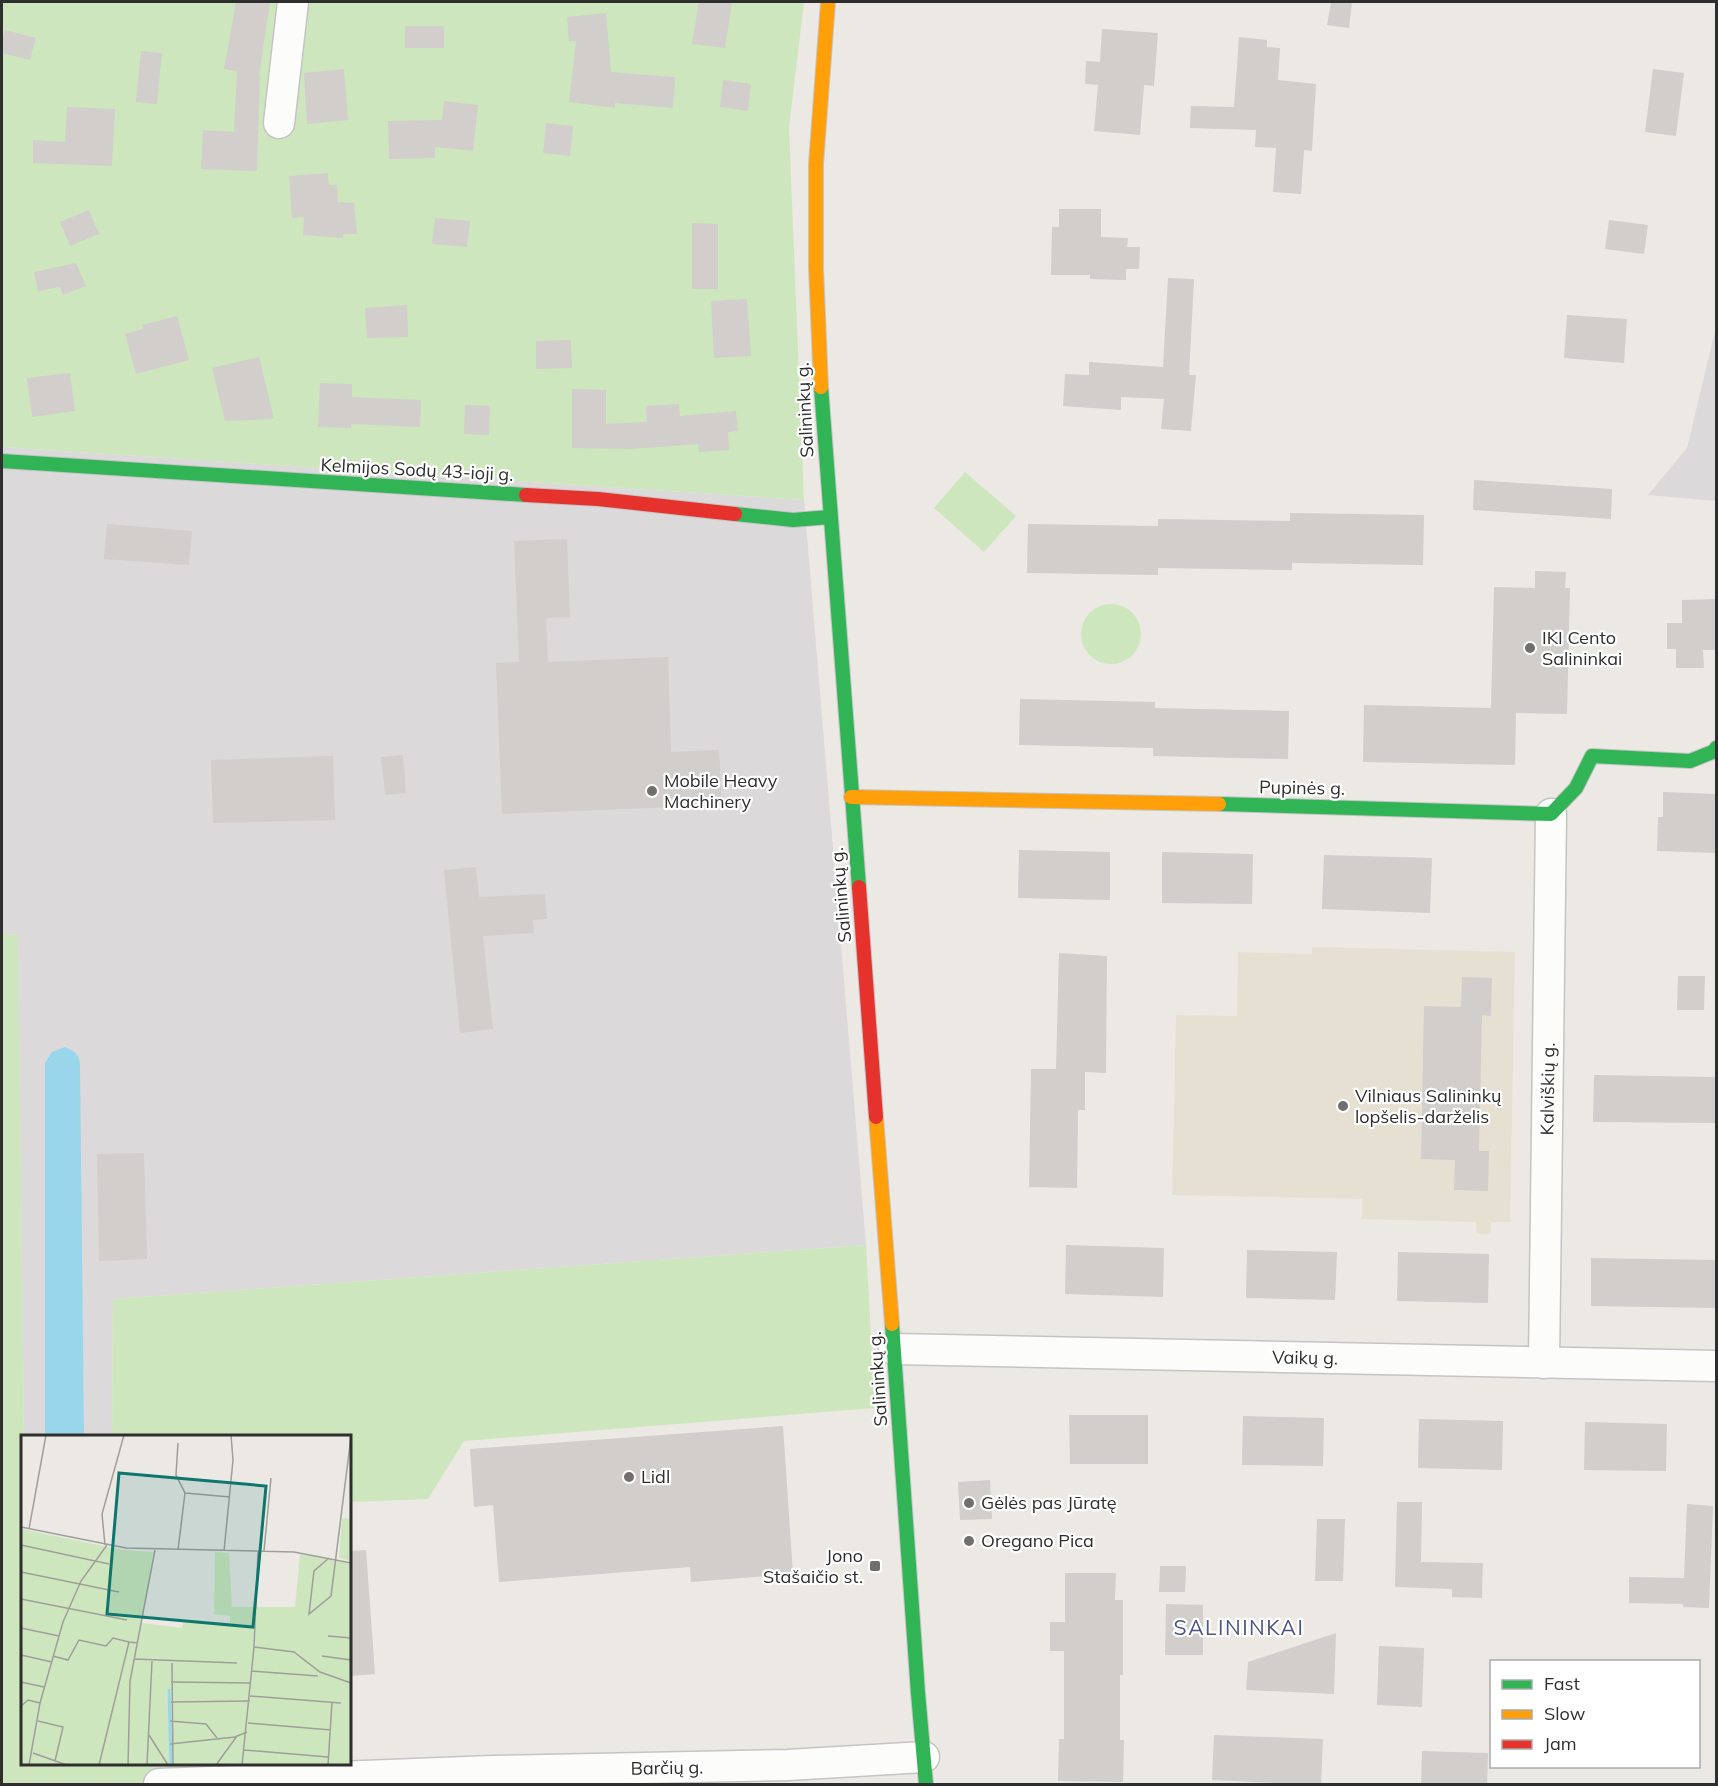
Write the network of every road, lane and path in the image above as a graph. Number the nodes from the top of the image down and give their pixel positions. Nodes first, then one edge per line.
1 (293, 2) edge
2 (828, 2) edge
3 (279, 123) dead end
4 (2, 461) edge
5 (830, 518) junction
6 (1716, 748) edge
7 (851, 797) junction
8 (1551, 814) junction
9 (894, 1349) junction
10 (1544, 1363) junction
11 (1716, 1366) edge
12 (925, 1771) edge
13 (159, 1785) edge

1 - 3 street
2 - 5 main road, Salininkų g.
4 - 5 main road, Kelmijos Sodų 43-ioji g.
5 - 7 main road, Salininkų g.
6 - 8 main road
7 - 8 main road, Pupinės g.
7 - 9 main road, Salininkų g.
8 - 10 street, Kalviškių g.
9 - 10 street, Vaikų g.
9 - 12 main road, Salininkų g.
10 - 11 street, Vaikų g.
12 - 13 street, Barčių g.

